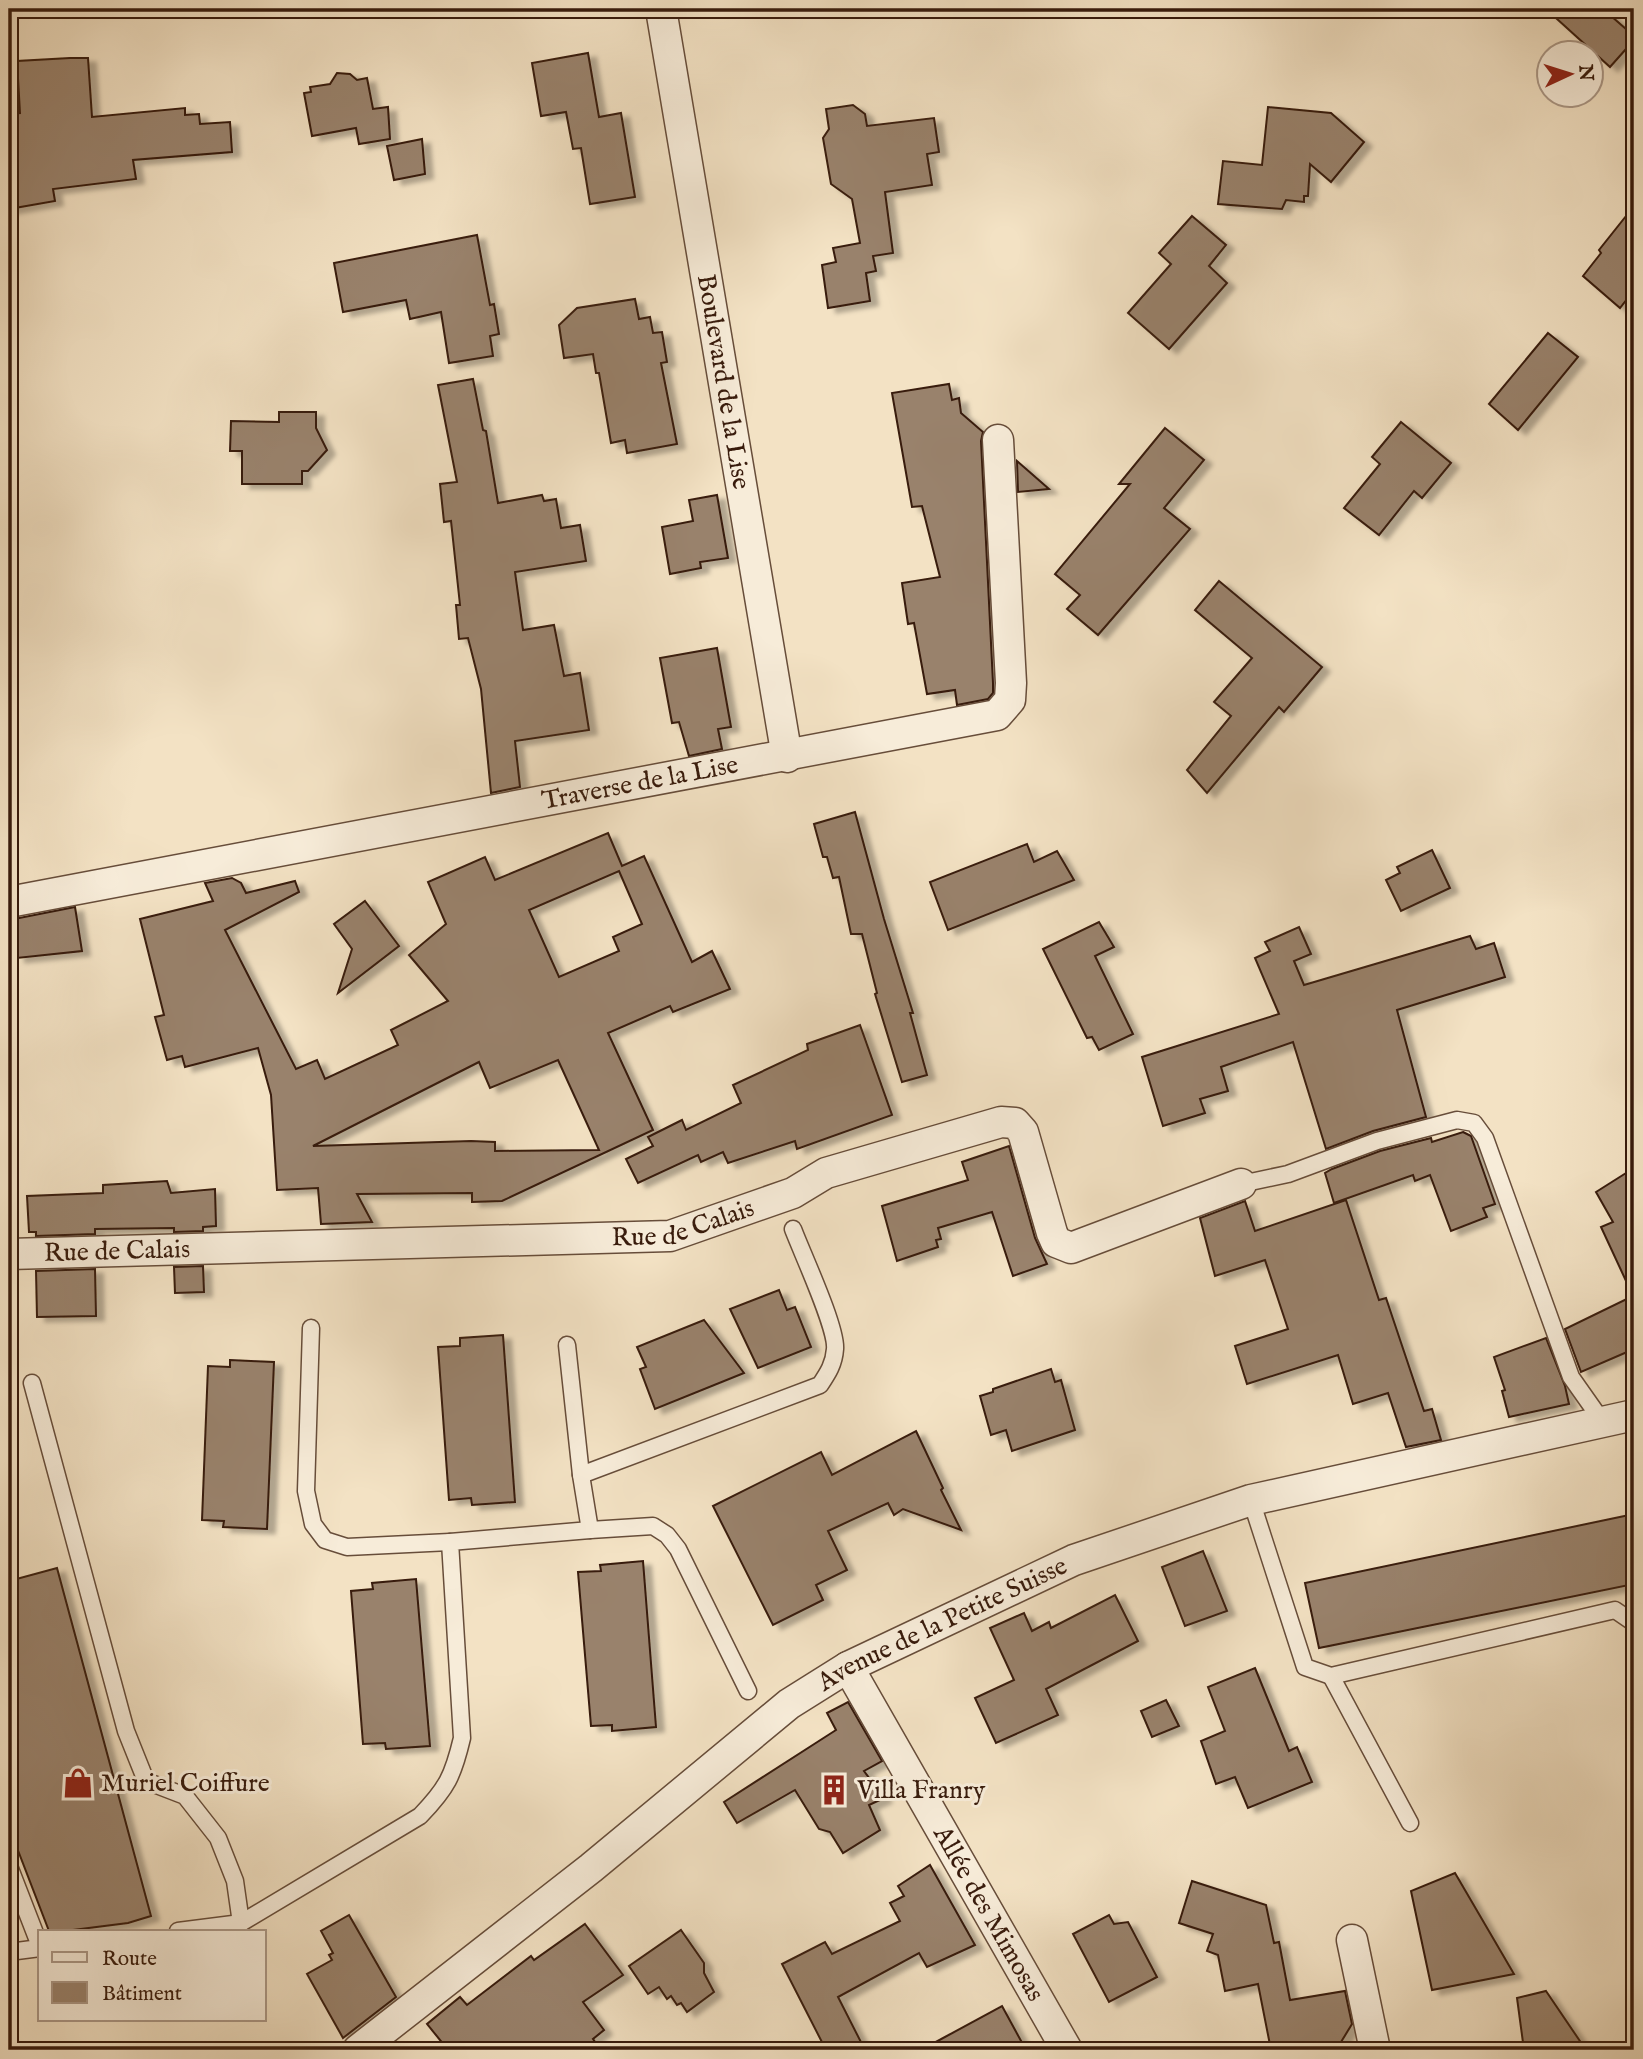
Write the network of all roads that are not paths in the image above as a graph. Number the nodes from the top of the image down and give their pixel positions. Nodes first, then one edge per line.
1 (661, 9) edge
2 (998, 440) dead end
3 (787, 757) junction
4 (9, 902) edge
5 (1241, 1184) joint
6 (793, 1228) dead end
7 (9, 1254) edge
8 (311, 1328) dead end
9 (567, 1345) dead end
10 (32, 1383) dead end
11 (1634, 1415) edge
12 (1602, 1421) junction
13 (581, 1475) junction
14 (1251, 1500) junction
15 (590, 1530) junction
16 (450, 1542) junction
17 (1634, 1623) edge
18 (848, 1667) junction
19 (1331, 1676) junction
20 (748, 1690) dead end
21 (1410, 1824) dead end
22 (9, 1866) edge
23 (241, 1923) junction
24 (186, 1930) edge
25 (1352, 1940) dead end
26 (38, 1942) edge
27 (38, 1947) edge
28 (9, 1952) edge
29 (358, 2050) edge
30 (1067, 2050) edge
31 (1375, 2050) edge

1 - 3 street, Boulevard de la Lise
2 - 3 street, Traverse de la Lise
3 - 4 street, Traverse de la Lise
5 - 7 street, Rue de Calais
5 - 12 lane
6 - 13 lane
8 - 16 lane
9 - 13 lane
10 - 23 lane
11 - 12 street, Avenue de la Petite Suisse
12 - 14 street, Avenue de la Petite Suisse
13 - 15 lane
14 - 18 street, Avenue de la Petite Suisse
14 - 19 lane
15 - 16 lane
15 - 20 lane
16 - 23 lane
17 - 19 lane
18 - 29 street, Avenue de la Petite Suisse
18 - 30 street, Allée des Mimosas
19 - 21 lane
22 - 26 lane
23 - 24 lane
25 - 31 street
27 - 28 lane

